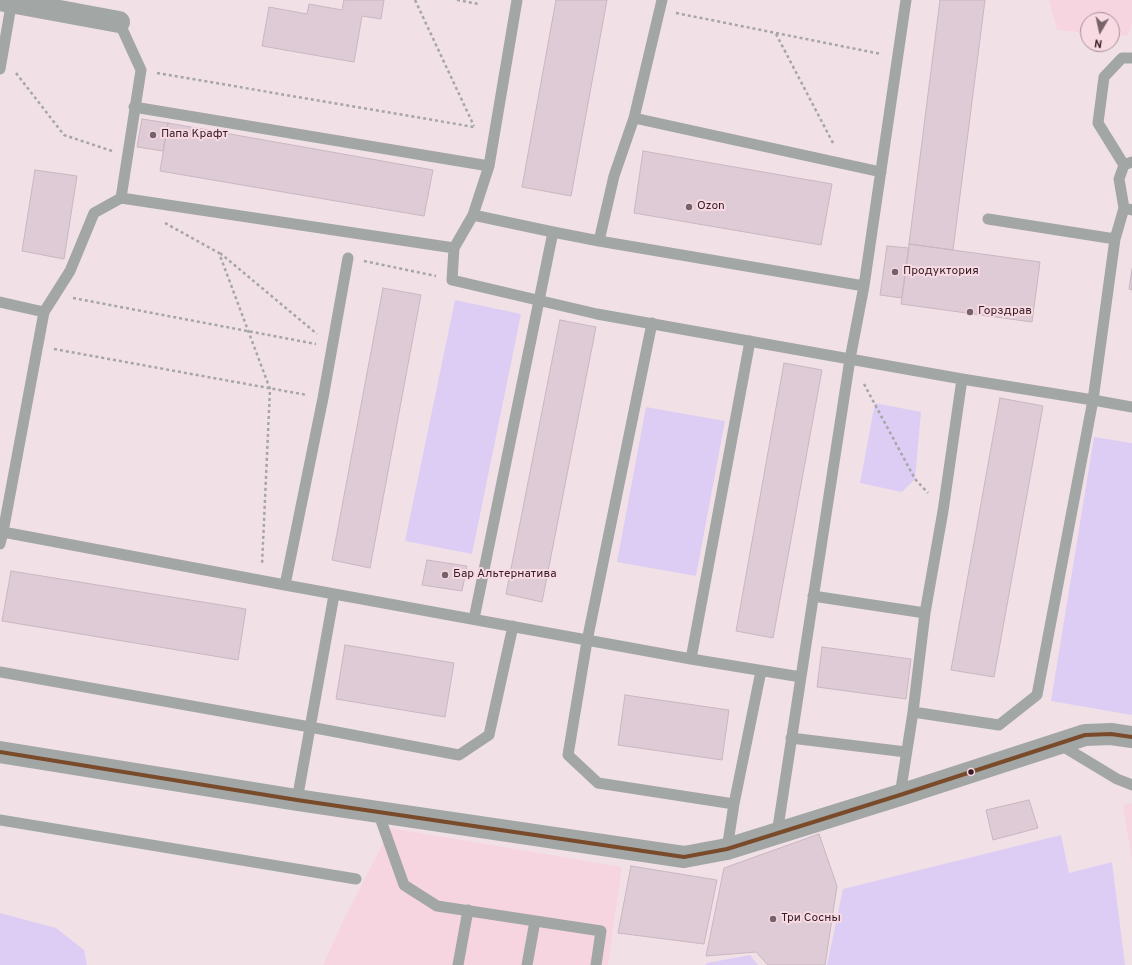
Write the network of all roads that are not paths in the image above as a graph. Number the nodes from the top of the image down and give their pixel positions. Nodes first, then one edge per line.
1 (517, 0) edge
2 (906, 0) edge
3 (8, 1) edge
4 (661, 5) edge
5 (119, 22) joint
6 (1132, 58) edge
7 (0, 69) edge
8 (134, 107) junction
9 (634, 118) junction
10 (1128, 163) edge
11 (489, 166) junction
12 (881, 172) junction
13 (121, 198) junction
14 (1128, 209) edge
15 (473, 215) junction
16 (988, 219) dead end
17 (553, 232) junction
18 (1115, 240) junction
19 (599, 241) junction
20 (454, 248) junction
21 (348, 258) road end
22 (864, 286) junction
23 (540, 300) junction
24 (0, 302) edge
25 (44, 312) junction
26 (652, 323) junction
27 (750, 341) junction
28 (850, 359) junction
29 (962, 379) junction
30 (1093, 400) junction
31 (1132, 407) edge
32 (2, 532) junction
33 (0, 544) edge
34 (285, 585) junction
35 (334, 595) junction
36 (813, 596) junction
37 (925, 613) junction
38 (474, 619) junction
39 (513, 626) junction
40 (587, 641) junction
41 (692, 659) junction
42 (761, 671) junction
43 (0, 672) edge
44 (801, 677) junction
45 (912, 712) junction
46 (310, 727) junction
47 (791, 738) junction
48 (1132, 738) edge
49 (1059, 744) junction
50 (0, 752) edge
51 (906, 752) junction
52 (1132, 785) edge
53 (900, 795) junction
54 (298, 800) junction
55 (734, 804) junction
56 (378, 812) junction
57 (0, 820) edge
58 (777, 834) junction
59 (727, 849) junction
60 (356, 879) dead end
61 (468, 910) junction
62 (535, 921) junction
63 (458, 965) edge
64 (527, 965) edge
65 (596, 965) edge

1 - 11 lane
2 - 12 lane
3 - 5 street
3 - 7 lane
4 - 9 lane
5 - 8 lane
6 - 10 lane
8 - 11 lane
8 - 13 lane
9 - 12 lane
9 - 19 lane
10 - 14 lane
11 - 15 lane
12 - 22 lane
13 - 20 lane
13 - 25 lane
14 - 18 lane
15 - 17 lane
15 - 20 lane
16 - 18 lane
17 - 19 lane
17 - 23 lane
18 - 30 lane
19 - 22 lane
20 - 23 lane
21 - 34 lane
22 - 28 lane
23 - 26 lane
23 - 38 lane
24 - 25 lane
25 - 32 lane
26 - 27 lane
26 - 40 lane
27 - 28 lane
27 - 41 lane
28 - 29 lane
28 - 36 lane
29 - 30 lane
29 - 37 lane
30 - 31 lane
30 - 45 lane
32 - 33 lane
32 - 34 lane
34 - 35 lane
35 - 38 lane
35 - 46 lane
36 - 37 lane
36 - 44 lane
37 - 45 lane
38 - 39 lane
39 - 40 lane
39 - 46 lane
40 - 41 lane
40 - 55 lane
41 - 42 lane
42 - 44 lane
42 - 55 lane
43 - 46 lane
44 - 47 lane
45 - 51 lane
46 - 54 lane
47 - 51 lane
47 - 58 lane
48 - 49 street
49 - 52 lane
49 - 53 street
50 - 54 street
51 - 53 lane
53 - 58 street
54 - 56 street
55 - 59 lane
56 - 59 street
56 - 61 lane
57 - 60 lane
58 - 59 street
61 - 62 lane
61 - 63 lane
62 - 64 lane
62 - 65 lane

